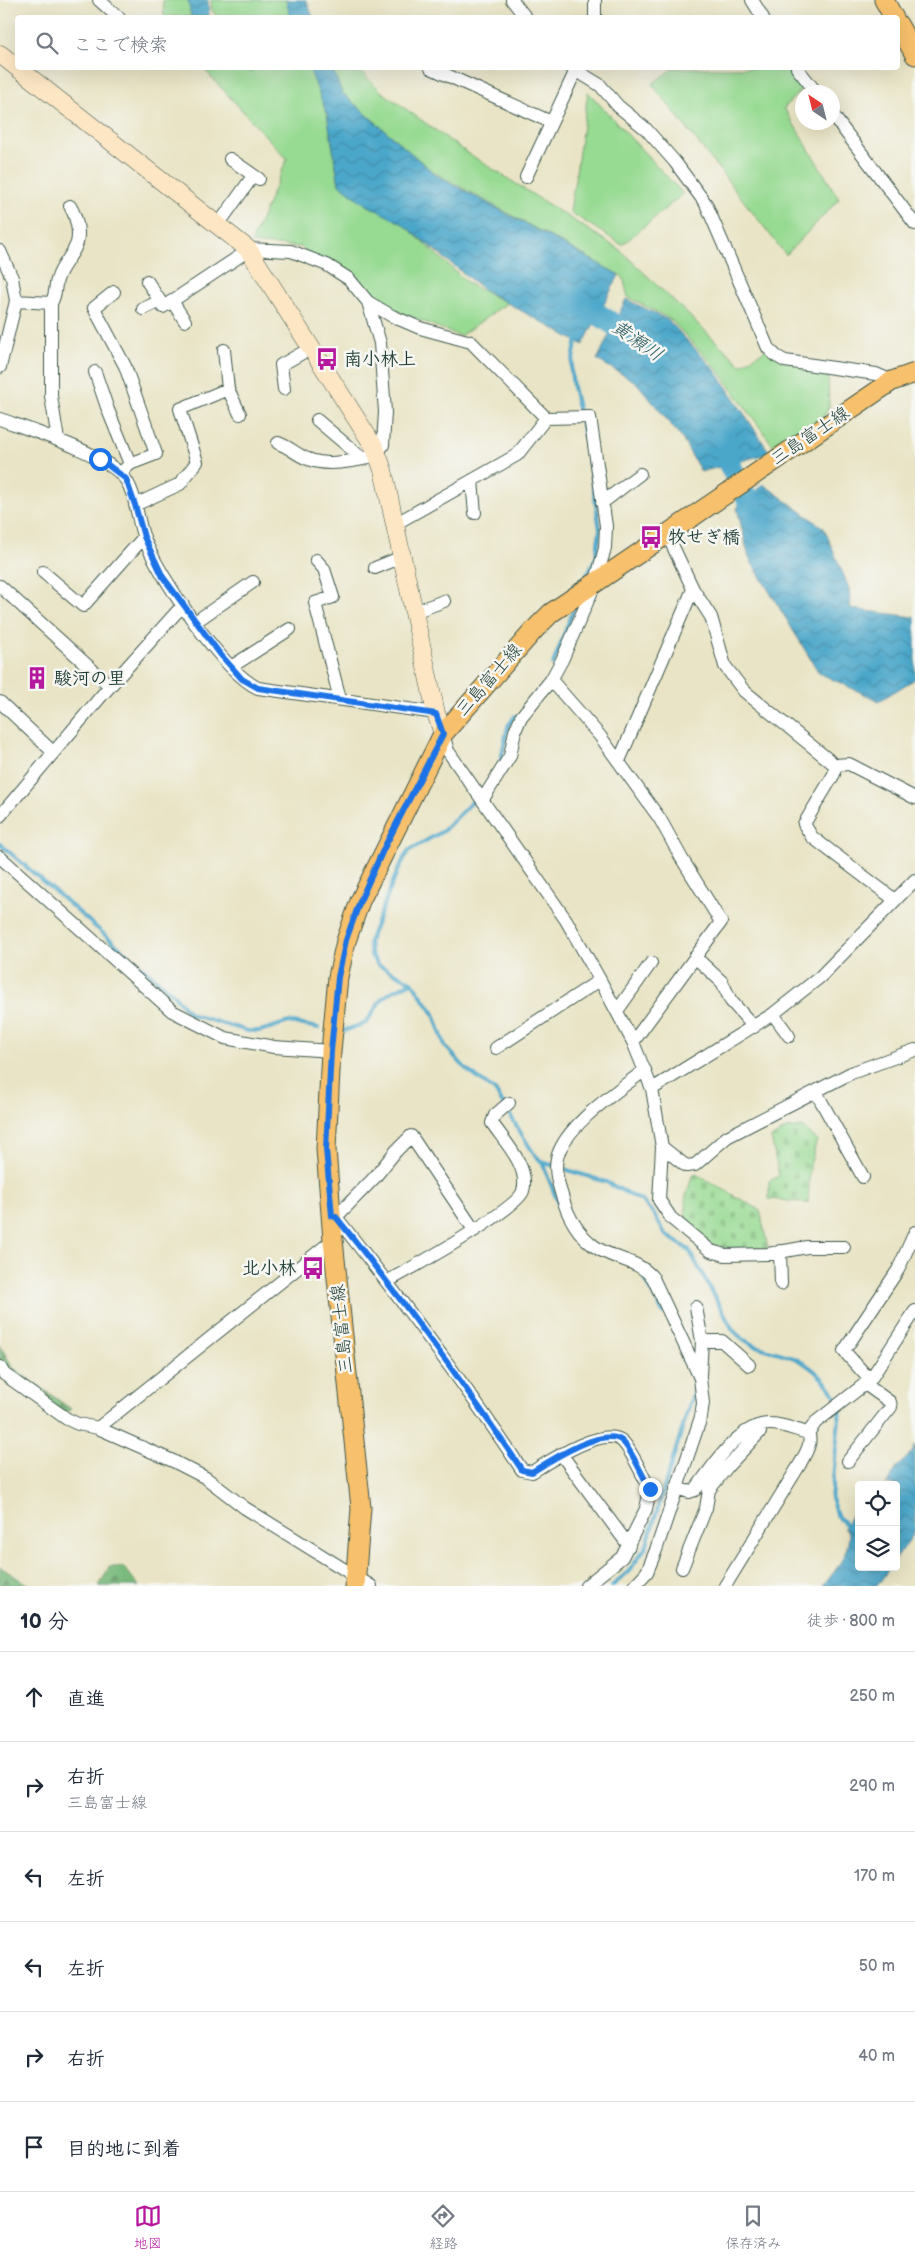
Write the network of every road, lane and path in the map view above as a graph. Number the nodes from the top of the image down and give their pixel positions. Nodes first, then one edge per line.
1 (100, 0) edge
2 (512, 0) edge
3 (595, 0) edge
4 (752, 0) edge
5 (884, 0) edge
6 (116, 15) edge
7 (524, 15) edge
8 (595, 15) edge
9 (761, 15) edge
10 (892, 15) edge
11 (900, 28) edge
12 (0, 54) edge
13 (915, 56) edge
14 (15, 66) edge
15 (20, 70) edge
16 (435, 70) edge
17 (579, 70) edge
18 (799, 70) edge
19 (810, 85) edge
20 (551, 122) junction
21 (840, 125) edge
22 (230, 159) dead end
23 (526, 177) dead end
24 (70, 206) dead end
25 (915, 224) edge
26 (218, 225) junction
27 (249, 250) junction
28 (0, 251) edge
29 (147, 281) dead end
30 (114, 292) dead end
31 (16, 300) junction
32 (166, 301) junction
33 (51, 302) junction
34 (368, 302) junction
35 (143, 309) dead end
36 (185, 321) dead end
37 (311, 348) junction
38 (224, 350) dead end
39 (0, 367) edge
40 (95, 372) dead end
41 (915, 373) edge
42 (892, 381) junction
43 (228, 389) junction
44 (284, 389) dead end
45 (240, 414) dead end
46 (546, 418) junction
47 (0, 419) edge
48 (318, 420) dead end
49 (58, 440) junction
50 (278, 442) dead end
51 (370, 456) junction
52 (130, 464) junction
53 (119, 474) junction
54 (640, 474) dead end
55 (472, 481) junction
56 (602, 502) junction
57 (135, 505) junction
58 (475, 513) dead end
59 (395, 524) junction
60 (667, 534) junction
61 (144, 537) junction
62 (402, 557) junction
63 (316, 560) dead end
64 (375, 568) dead end
65 (43, 572) dead end
66 (253, 582) dead end
67 (0, 586) edge
68 (693, 589) junction
69 (584, 591) junction
70 (444, 601) dead end
71 (183, 606) junction
72 (414, 612) junction
73 (195, 622) junction
74 (290, 629) dead end
75 (231, 667) junction
76 (551, 680) junction
77 (110, 686) junction
78 (340, 699) junction
79 (0, 702) edge
80 (436, 714) junction
81 (443, 734) junction
82 (53, 752) junction
83 (619, 762) junction
84 (835, 765) junction
85 (915, 798) edge
86 (483, 799) junction
87 (0, 816) edge
88 (0, 857) edge
89 (915, 880) edge
90 (895, 900) junction
91 (695, 957) junction
92 (651, 962) dead end
93 (600, 980) junction
94 (617, 1012) junction
95 (774, 1014) junction
96 (754, 1026) junction
97 (789, 1036) dead end
98 (633, 1042) junction
99 (496, 1048) dead end
100 (915, 1050) edge
101 (331, 1051) junction
102 (645, 1070) junction
103 (652, 1089) junction
104 (816, 1092) junction
105 (509, 1103) dead end
106 (662, 1147) junction
107 (863, 1177) dead end
108 (334, 1216) junction
109 (474, 1230) junction
110 (915, 1232) edge
111 (333, 1240) junction
112 (844, 1247) dead end
113 (780, 1252) junction
114 (388, 1281) junction
115 (781, 1284) dead end
116 (696, 1307) dead end
117 (915, 1311) edge
118 (702, 1341) junction
119 (749, 1366) dead end
120 (0, 1367) edge
121 (700, 1378) junction
122 (868, 1382) junction
123 (760, 1426) junction
124 (98, 1428) junction
125 (808, 1433) junction
126 (562, 1454) junction
127 (848, 1461) dead end
128 (676, 1488) junction
129 (629, 1546) junction
130 (682, 1568) dead end
131 (361, 1583) edge
132 (586, 1586) edge
133 (634, 1586) edge
134 (725, 1586) edge

1 - 6 street
2 - 7 street
3 - 8 street
4 - 9 street
5 - 10 main road
11 - 13 main road
12 - 14 street
15 - 26 street
16 - 20 street
17 - 20 street
17 - 42 street
18 - 19 street
20 - 23 street
21 - 25 street
22 - 26 street
24 - 33 street
26 - 27 street
27 - 32 street
27 - 34 street
27 - 37 street
28 - 31 street
29 - 32 street
30 - 52 street
31 - 33 street
31 - 39 street
32 - 35 street
32 - 36 street
33 - 49 street
34 - 46 street
34 - 51 street
37 - 44 street
37 - 51 street
38 - 43 street
40 - 52 street
41 - 42 main road, 三島富士線
42 - 60 main road, 三島富士線
43 - 45 street
43 - 57 street
46 - 55 street
46 - 56 street
47 - 49 street
48 - 51 street
49 - 53 street
50 - 51 street
51 - 59 street
52 - 53 street
53 - 57 street
54 - 56 street
55 - 58 street
55 - 59 street
56 - 69 street
57 - 61 street
59 - 62 street
60 - 68 street
60 - 69 main road, 三島富士線
61 - 65 street
61 - 71 street
62 - 64 street
62 - 72 street
63 - 78 street
66 - 73 street
67 - 77 street
68 - 83 street
68 - 84 street
69 - 76 street
69 - 81 main road, 三島富士線
70 - 72 street
71 - 73 street
71 - 77 street
72 - 80 street
73 - 75 street
74 - 75 street
75 - 78 street
76 - 83 street
76 - 86 street
77 - 82 street
78 - 80 street
79 - 82 street
80 - 81 street
81 - 86 street
81 - 101 main road, 三島富士線
82 - 87 street
83 - 91 street
84 - 85 street
84 - 90 street
86 - 93 street
88 - 101 street
89 - 90 street
90 - 95 street
91 - 96 street
91 - 98 street
92 - 94 street
93 - 94 street
93 - 99 street
94 - 98 street
95 - 96 street
95 - 97 street
96 - 103 street
98 - 102 street
100 - 104 street
101 - 108 main road, 三島富士線
102 - 103 street
102 - 121 street
103 - 106 street
104 - 106 street
104 - 107 street
105 - 109 street
106 - 113 street
108 - 109 street
108 - 111 main road, 三島富士線
108 - 114 street
109 - 114 street
110 - 122 street
111 - 124 street
111 - 131 main road, 三島富士線
112 - 113 street
113 - 115 street
114 - 126 street
116 - 118 street
117 - 122 street
118 - 119 street
118 - 121 street
120 - 124 street
121 - 128 street
122 - 125 street
122 - 127 street
123 - 125 street
123 - 128 street
123 - 130 street
124 - 131 street
125 - 134 street
126 - 129 street
126 - 129 street
128 - 133 street
129 - 132 street

